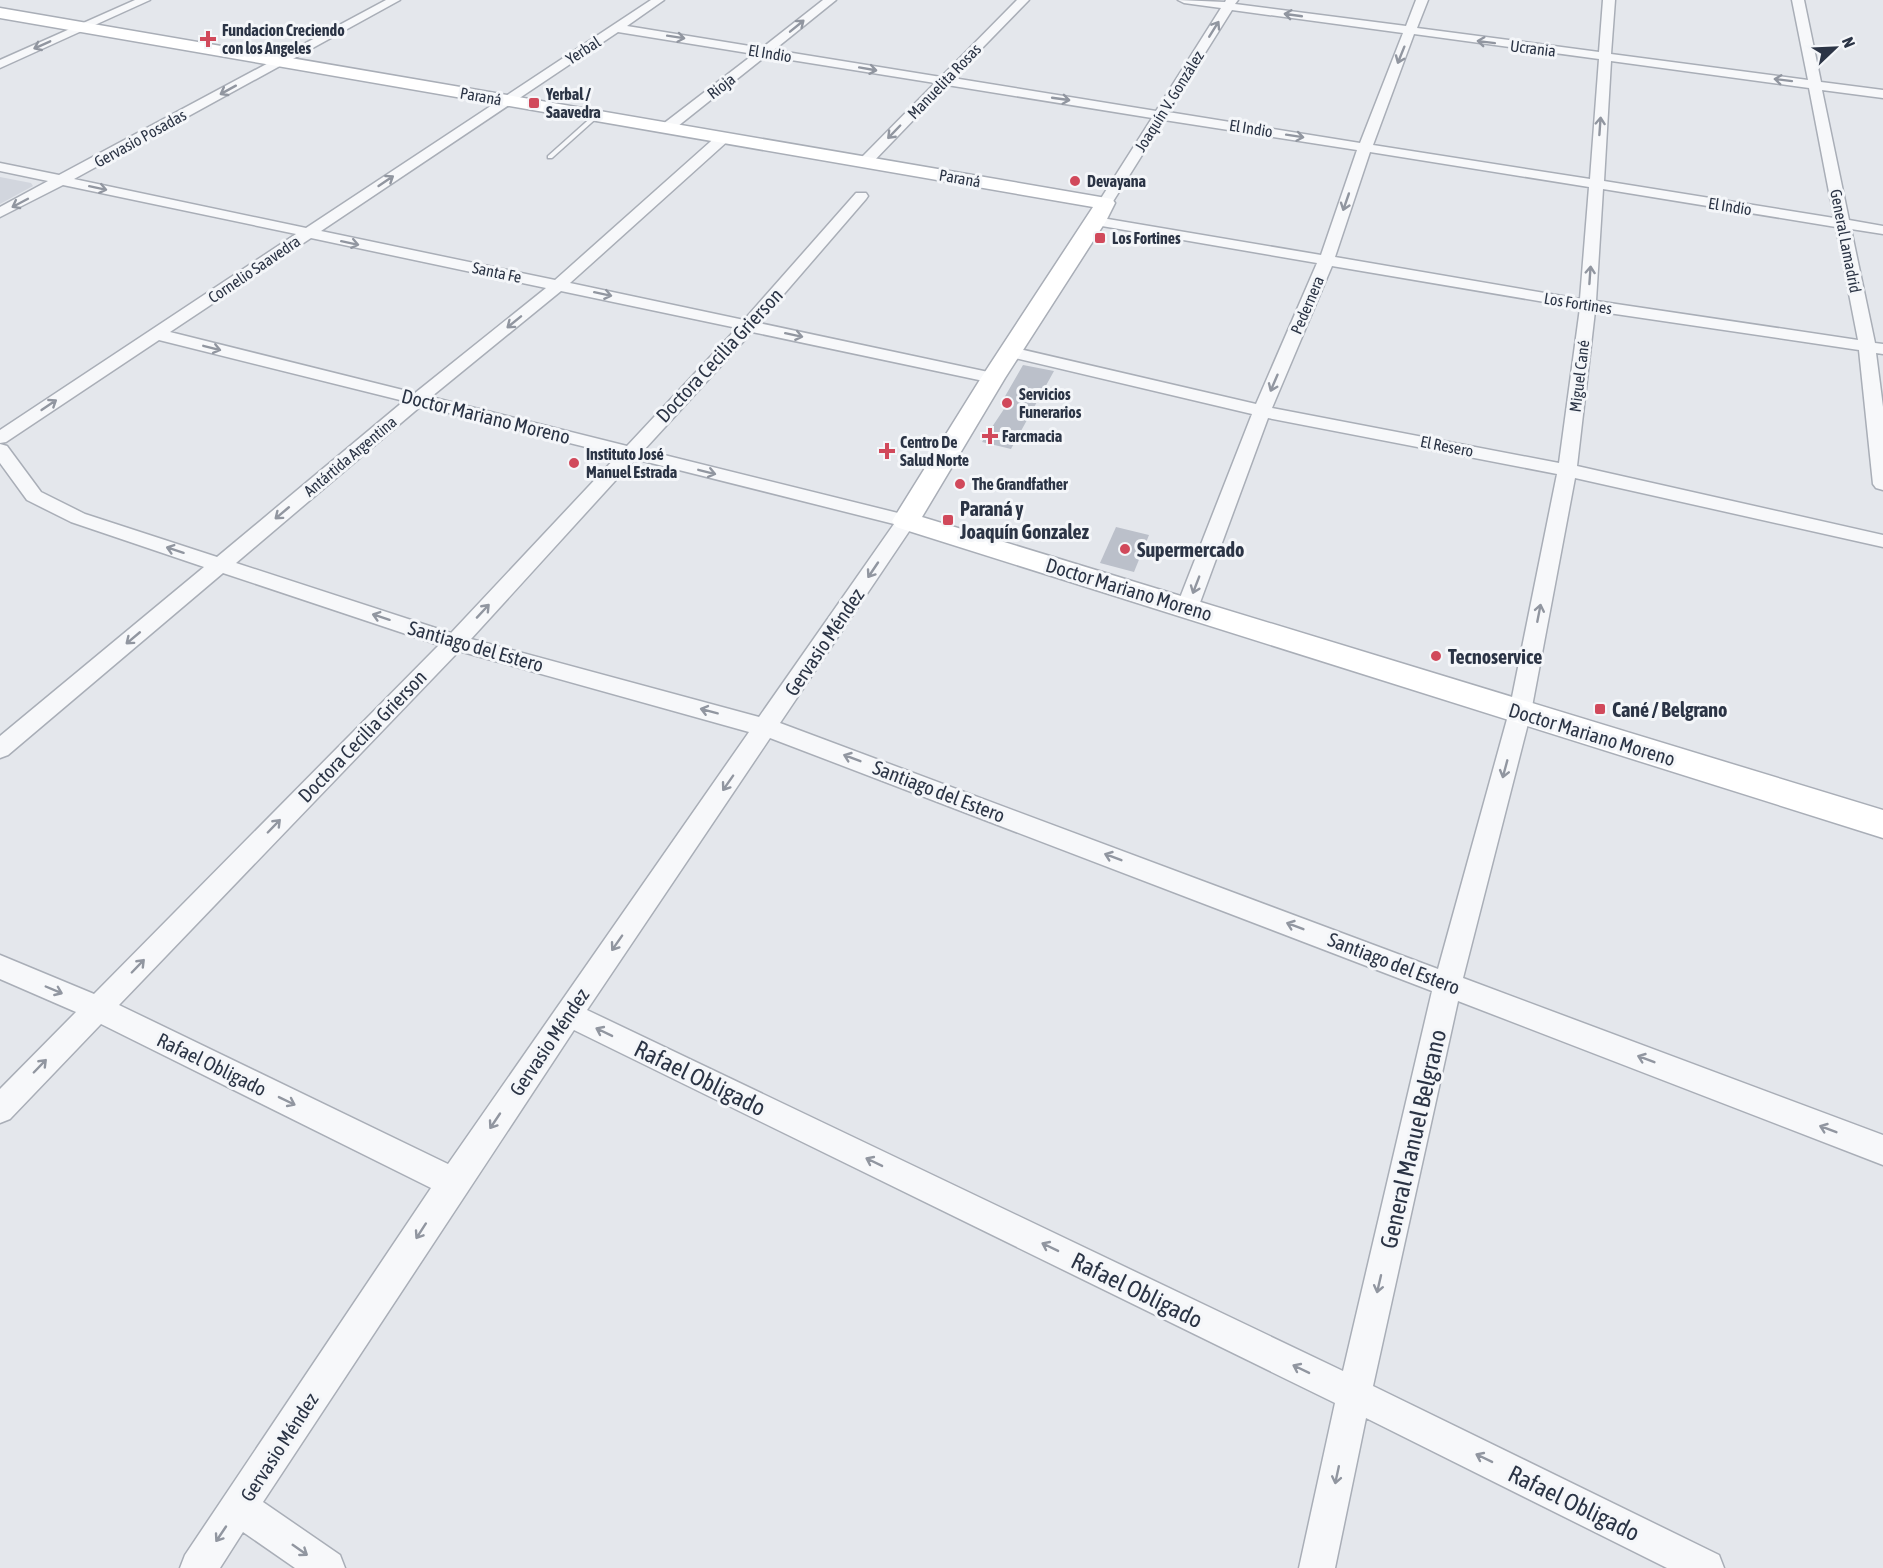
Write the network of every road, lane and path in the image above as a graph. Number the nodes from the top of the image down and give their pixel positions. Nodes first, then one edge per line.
1 (144, 0) edge
2 (394, 0) edge
3 (658, 0) edge
4 (831, 0) edge
5 (1023, 0) edge
6 (1184, 0) edge
7 (1422, 0) edge
8 (1609, 0) edge
9 (1798, 0) edge
10 (1230, 3) edge
11 (0, 13) edge
12 (84, 27) junction
13 (618, 28) junction
14 (1410, 32) junction
15 (765, 52) junction
16 (1605, 57) junction
17 (279, 62) junction
18 (0, 64) edge
19 (943, 82) junction
20 (1816, 85) junction
21 (1883, 94) edge
22 (507, 100) junction
23 (1161, 114) junction
24 (597, 115) junction
25 (669, 127) junction
26 (724, 137) junction
27 (1365, 147) junction
28 (550, 157) dead end
29 (866, 161) junction
30 (0, 167) edge
31 (62, 180) junction
32 (1596, 184) junction
33 (861, 196) dead end
34 (1100, 212) junction
35 (0, 213) edge
36 (1842, 224) junction
37 (1883, 230) edge
38 (307, 234) junction
39 (1326, 261) junction
40 (559, 285) junction
41 (1588, 305) junction
42 (749, 325) junction
43 (156, 334) junction
44 (1875, 347) edge
45 (1011, 352) junction
46 (993, 378) junction
47 (418, 399) junction
48 (1262, 411) junction
49 (0, 438) edge
50 (0, 450) edge
51 (629, 452) junction
52 (1567, 470) junction
53 (1883, 484) edge
54 (906, 521) junction
55 (1883, 541) edge
56 (220, 565) junction
57 (1187, 608) junction
58 (455, 642) junction
59 (1520, 712) junction
60 (766, 726) junction
61 (0, 749) edge
62 (1883, 824) edge
63 (0, 968) edge
64 (1448, 983) junction
65 (97, 1008) junction
66 (568, 1014) junction
67 (0, 1109) edge
68 (1883, 1150) edge
69 (453, 1183) junction
70 (1354, 1395) junction
71 (239, 1507) junction
72 (198, 1568) edge
73 (327, 1568) edge
74 (1317, 1568) edge
75 (1706, 1568) edge

1 - 12 street
2 - 17 street, Gervasio Posadas
3 - 13 street, Yerbal
15 -> 4 street, Rioja
5 - 19 street, Manuelita Rosas
6 - 10 street, Ucrania
7 - 14 street, Pedernera
8 - 16 street, Miguel Cané
9 - 20 street, General Lamadrid
14 -> 10 street, Ucrania
23 -> 10 street, Joaquín V. González
11 - 12 street, Paraná
12 - 17 street, Paraná
12 -> 18 street
13 -> 15 street, El Indio
13 - 22 street, Yerbal
16 -> 14 street, Ucrania
14 -> 27 street, Pedernera
15 -> 19 street, El Indio
15 - 25 street, Rioja
20 -> 16 street, Ucrania
32 -> 16 street, Miguel Cané
17 - 22 street, Paraná
17 -> 31 street, Gervasio Posadas
19 -> 23 street, El Indio
19 -> 29 street, Manuelita Rosas
20 - 21 street, Ucrania
20 - 36 street, General Lamadrid
22 - 24 street, Paraná
38 -> 22 street, Cornelio Saavedra
23 -> 27 street, El Indio
23 - 34 street, Joaquín V. González
24 - 25 street, Paraná
24 - 28 lane
25 - 26 street, Paraná
26 - 29 street, Paraná
26 - 40 street, Antártida Argentina
27 - 32 street, El Indio
27 -> 39 street, Pedernera
29 - 34 street, Paraná
30 - 31 street, Santa Fe
31 -> 35 street, Gervasio Posadas
31 -> 38 street, Santa Fe
32 - 36 street, El Indio
41 -> 32 street, Miguel Cané
33 - 42 street, Doctora Cecilia Grierson
34 - 39 street, Los Fortines
34 - 45 street
36 - 37 street, El Indio
36 - 44 street, General Lamadrid
38 -> 40 street, Santa Fe
38 - 43 street, Cornelio Saavedra
39 - 41 street, Los Fortines
39 -> 48 street, Pedernera
40 -> 42 street, Santa Fe
40 -> 47 street, Antártida Argentina
41 - 44 street, Los Fortines
41 - 52 street, Miguel Cané
42 -> 46 street, Santa Fe
42 - 51 street, Doctora Cecilia Grierson
43 -> 47 street, Doctor Mariano Moreno
49 -> 43 street, Cornelio Saavedra
44 - 53 street, General Lamadrid
45 - 46 street
45 - 48 street, El Resero
46 - 54 street
47 - 51 street, Doctor Mariano Moreno
47 -> 56 street, Antártida Argentina
48 - 52 street, El Resero
48 -> 57 street, Pedernera
56 -> 50 street, Santiago del Estero
51 -> 54 street, Doctor Mariano Moreno
58 -> 51 street, Doctora Cecilia Grierson
52 - 55 street, El Resero
59 -> 52 street, Miguel Cané
54 - 57 street, Doctor Mariano Moreno
54 -> 60 street, Gervasio Méndez
58 -> 56 street, Santiago del Estero
56 -> 61 street, Antártida Argentina
57 - 59 street, Doctor Mariano Moreno
60 -> 58 street, Santiago del Estero
65 -> 58 street, Doctora Cecilia Grierson
59 - 62 street, Doctor Mariano Moreno
59 -> 64 street, General Manuel Belgrano
64 -> 60 street, Santiago del Estero
60 -> 66 street, Gervasio Méndez
63 -> 65 street, Rafael Obligado
68 -> 64 street, Santiago del Estero
64 -> 70 street, General Manuel Belgrano
67 -> 65 street, Doctora Cecilia Grierson
65 -> 69 street, Rafael Obligado
66 -> 69 street, Gervasio Méndez
70 -> 66 street, Rafael Obligado
69 -> 71 street, Gervasio Méndez
70 -> 74 street, General Manuel Belgrano
75 -> 70 street, Rafael Obligado
71 -> 72 street, Gervasio Méndez
71 -> 73 street

